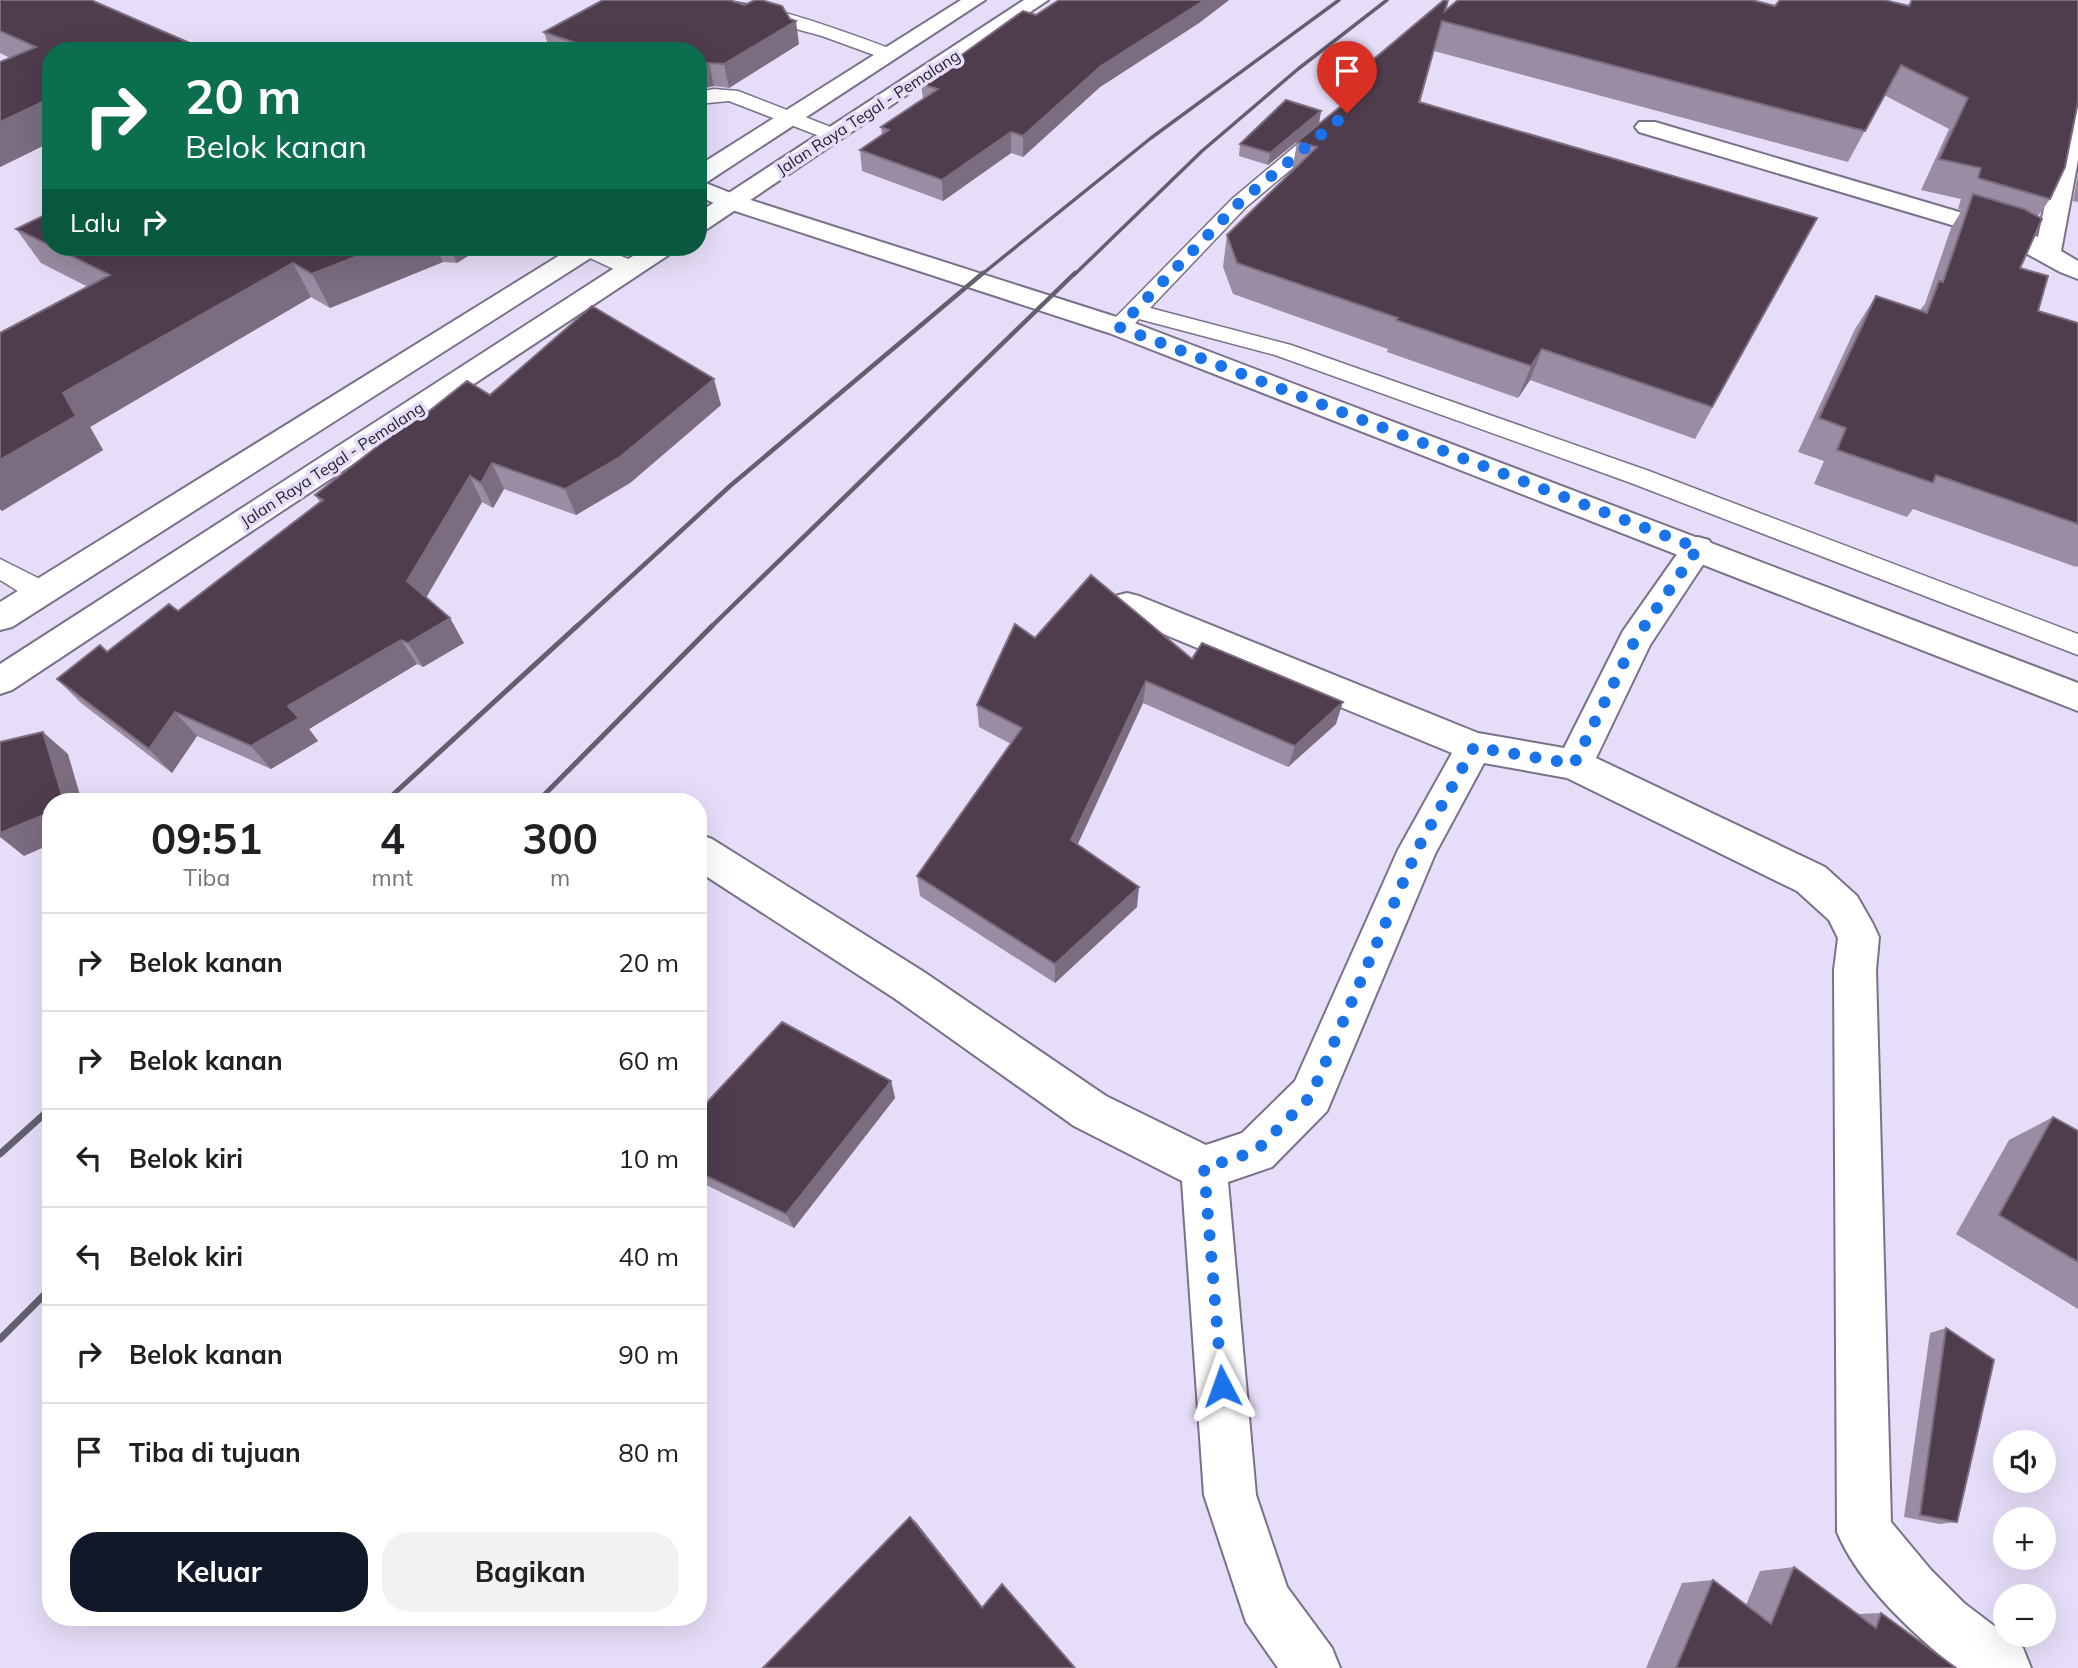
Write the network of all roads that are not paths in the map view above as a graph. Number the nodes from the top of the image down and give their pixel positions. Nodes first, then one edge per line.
1 (710, 0) edge
2 (975, 0) edge
3 (1038, 0) edge
4 (891, 55) junction
5 (707, 96) edge
6 (2078, 100) edge
7 (794, 118) junction
8 (1336, 122) edge
9 (1647, 127) dead end
10 (834, 135) junction
11 (707, 171) edge
12 (707, 191) edge
13 (732, 202) junction
14 (707, 218) edge
15 (2048, 251) junction
16 (574, 256) edge
17 (604, 256) edge
18 (649, 256) edge
19 (630, 268) junction
20 (2078, 271) edge
21 (1127, 319) junction
22 (1698, 548) junction
23 (0, 568) edge
24 (42, 592) junction
25 (1127, 605) edge
26 (0, 618) edge
27 (2078, 645) edge
28 (0, 681) edge
29 (2078, 697) edge
30 (1474, 747) junction
31 (1574, 764) junction
32 (707, 856) edge
33 (1204, 1168) junction
34 (1312, 1668) edge
35 (2003, 1668) edge

1 - 4 lane
2 - 4 main road, Jalan Raya Tegal - Pemalang
3 - 10 main road, Jalan Raya Tegal - Pemalang
4 - 7 main road, Jalan Raya Tegal - Pemalang
5 - 7 lane
6 - 15 main road
7 - 10 lane
7 - 11 main road, Jalan Raya Tegal - Pemalang
8 - 21 lane
9 - 15 main road
10 - 13 main road, Jalan Raya Tegal - Pemalang
12 - 13 main road
13 - 14 main road, Jalan Raya Tegal - Pemalang
13 - 21 main road
15 - 20 main road
16 - 24 main road
17 - 19 lane
18 - 19 main road, Jalan Raya Tegal - Pemalang
19 - 28 main road, Jalan Raya Tegal - Pemalang
21 - 22 main road
21 - 27 lane
22 - 29 main road
22 - 31 main road
23 - 24 lane
24 - 26 main road
25 - 30 main road
30 - 31 main road
30 - 33 main road
31 - 35 main road
32 - 33 main road
33 - 34 main road

